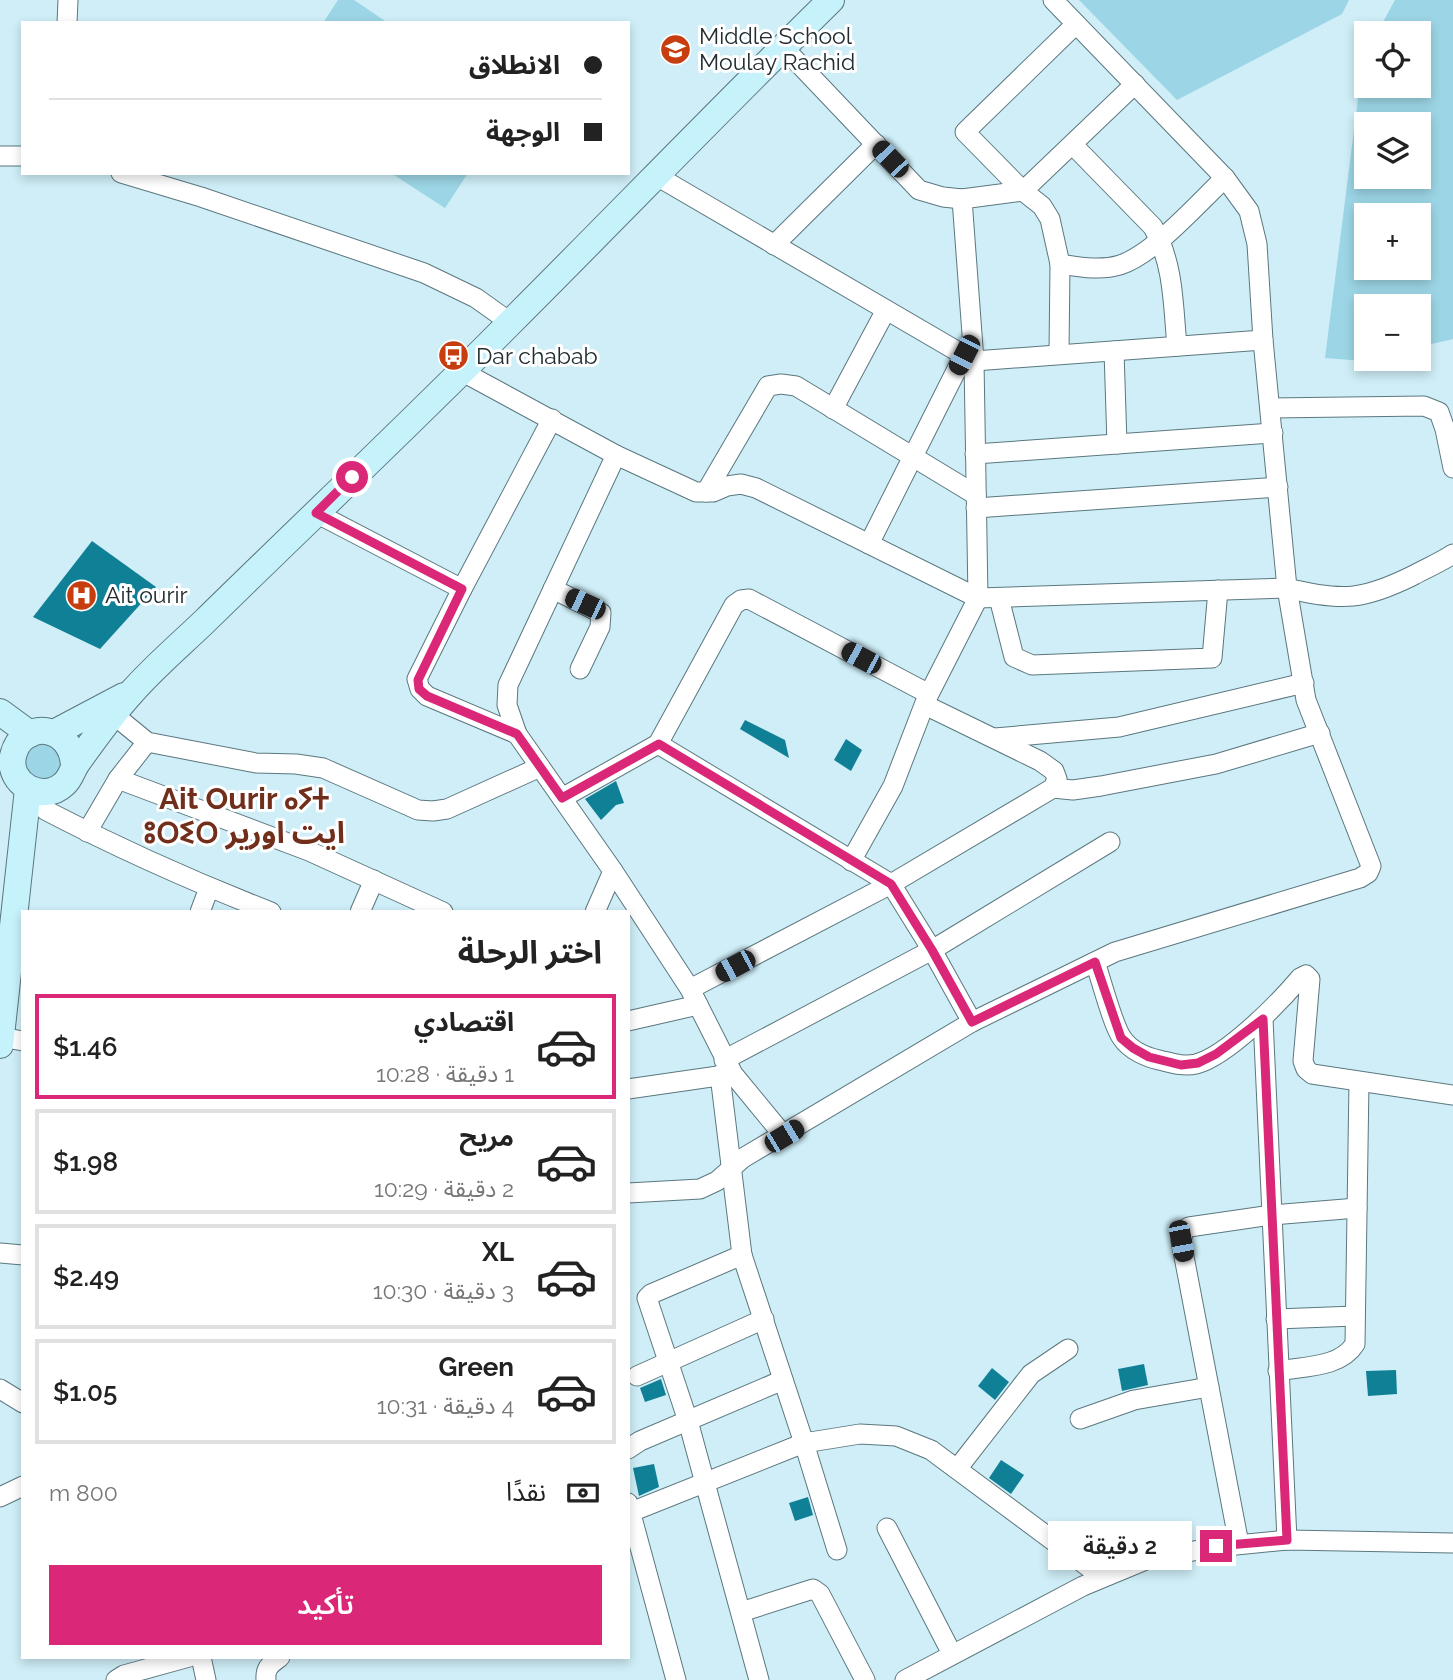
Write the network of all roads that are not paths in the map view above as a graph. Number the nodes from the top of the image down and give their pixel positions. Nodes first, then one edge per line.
1 (68, 0) edge
2 (831, 0) edge
3 (1053, 0) edge
4 (67, 21) edge
5 (1076, 24) junction
6 (783, 47) junction
7 (1135, 84) junction
8 (876, 144) junction
9 (1073, 145) junction
10 (0, 156) edge
11 (21, 156) edge
12 (128, 175) edge
13 (654, 175) junction
14 (1225, 178) junction
15 (1023, 191) junction
16 (962, 199) junction
17 (1160, 240) junction
18 (774, 245) junction
19 (1060, 264) junction
20 (886, 310) junction
21 (511, 323) junction
22 (1263, 340) junction
23 (1177, 346) junction
24 (1114, 351) junction
25 (1059, 353) junction
26 (969, 358) junction
27 (461, 371) junction
28 (1270, 408) junction
29 (833, 409) junction
30 (552, 419) junction
31 (1273, 433) junction
32 (1117, 444) junction
33 (616, 454) junction
34 (975, 454) junction
35 (913, 456) junction
36 (1453, 468) edge
37 (1278, 487) junction
38 (706, 492) junction
39 (976, 501) junction
40 (316, 513) junction
41 (869, 544) junction
42 (1453, 554) edge
43 (1287, 588) junction
44 (462, 589) junction
45 (553, 589) junction
46 (1218, 590) junction
47 (999, 597) junction
48 (978, 598) junction
49 (580, 669) dead end
50 (1304, 683) junction
51 (132, 691) junction
52 (927, 699) junction
53 (0, 712) edge
54 (114, 715) junction
55 (1320, 733) junction
56 (42, 734) junction
57 (517, 734) junction
58 (994, 738) junction
59 (147, 742) junction
60 (659, 744) junction
61 (6, 755) edge
62 (540, 766) junction
63 (74, 767) junction
64 (118, 779) junction
65 (1054, 789) junction
66 (42, 797) junction
67 (562, 798) junction
68 (86, 832) junction
69 (1110, 842) dead end
70 (851, 861) junction
71 (613, 871) junction
72 (374, 880) junction
73 (891, 884) junction
74 (209, 888) junction
75 (201, 910) edge
76 (265, 910) edge
77 (361, 910) edge
78 (439, 910) edge
79 (596, 910) edge
80 (932, 950) junction
81 (1095, 962) junction
82 (694, 997) junction
83 (1263, 1019) junction
84 (630, 1020) edge
85 (972, 1022) junction
86 (8, 1041) edge
87 (725, 1070) junction
88 (1359, 1082) junction
89 (630, 1089) edge
90 (1453, 1095) edge
91 (784, 1136) junction
92 (731, 1168) junction
93 (630, 1193) edge
94 (1357, 1208) junction
95 (1272, 1214) junction
96 (0, 1253) edge
97 (21, 1255) edge
98 (742, 1255) junction
99 (1355, 1315) junction
100 (764, 1319) junction
101 (1276, 1319) junction
102 (1068, 1349) dead end
103 (670, 1362) junction
104 (1278, 1371) junction
105 (637, 1377) dead end
106 (783, 1380) junction
107 (1209, 1387) junction
108 (0, 1389) edge
109 (21, 1402) edge
110 (1080, 1419) dead end
111 (688, 1421) junction
112 (804, 1443) junction
113 (630, 1448) edge
114 (957, 1469) junction
115 (706, 1483) junction
116 (21, 1487) edge
117 (0, 1497) edge
118 (630, 1508) edge
119 (887, 1528) dead end
120 (1287, 1540) junction
121 (1453, 1543) edge
122 (1239, 1544) junction
123 (837, 1550) dead end
124 (1102, 1577) junction
125 (741, 1612) junction
126 (952, 1654) junction
127 (182, 1659) edge
128 (201, 1659) edge
129 (277, 1659) edge
130 (917, 1677) edge
131 (116, 1680) edge
132 (206, 1680) edge
133 (266, 1680) edge
134 (676, 1680) edge
135 (759, 1680) edge
136 (865, 1680) edge

1 - 4 street
2 - 6 main road
3 - 5 street
5 - 7 street
5 - 15 street
6 - 8 street
6 - 13 main road
7 - 9 street
7 - 14 street
8 - 16 street
8 - 18 street
9 - 15 street
9 - 17 street
10 - 11 street
12 - 21 street
13 - 18 street
13 - 21 main road
14 - 17 street
14 - 22 street
15 - 16 street
15 - 19 street
16 - 26 street
17 - 19 street
17 - 23 street
18 - 20 street
19 - 25 street
20 - 26 street
20 - 29 street
21 - 27 main road
22 - 23 street
22 - 28 street
23 - 24 street
24 - 25 street
24 - 32 street
25 - 26 street
26 - 34 street
26 - 35 street
27 - 30 street
27 - 40 main road
28 - 31 street
28 - 36 street
29 - 35 street
29 - 38 street
30 - 33 street
30 - 44 street
31 - 32 street
31 - 37 street
32 - 34 street
33 - 38 street
33 - 45 street
34 - 39 street
35 - 39 street
35 - 41 street
37 - 39 street
37 - 43 street
38 - 41 street
39 - 48 street
40 - 44 street
40 - 51 main road
41 - 48 street
42 - 43 street
43 - 46 street
43 - 50 street
44 - 57 street
45 - 49 street
45 - 57 street
46 - 47 street
46 - 47 street
47 - 48 street
48 - 52 street
50 - 55 street
50 - 58 street
51 - 54 main road
51 - 56 main road
52 - 58 street
52 - 60 street
52 - 70 street
53 - 56 main road
54 - 59 street
54 - 63 main road
55 - 65 street
55 - 81 street
56 - 61 main road
56 - 63 main road
57 - 62 street
58 - 65 street
59 - 62 street
59 - 64 street
60 - 67 street
60 - 70 street
61 - 66 main road
62 - 67 street
63 - 66 main road
64 - 68 street
64 - 72 street
65 - 73 street
66 - 68 street
66 - 86 main road
67 - 71 street
68 - 74 street
69 - 80 street
70 - 73 street
71 - 79 street
71 - 82 street
72 - 77 street
72 - 78 street
73 - 80 street
73 - 82 street
74 - 75 street
74 - 76 street
80 - 85 street
80 - 87 street
81 - 83 street
81 - 85 street
82 - 84 street
82 - 87 street
83 - 88 street
83 - 95 street
85 - 91 street
87 - 89 street
87 - 91 street
87 - 92 street
88 - 90 street
88 - 94 street
91 - 92 street
92 - 93 street
92 - 98 street
94 - 95 street
94 - 99 street
95 - 101 street
95 - 107 street
96 - 97 street
98 - 100 street
98 - 103 street
99 - 101 street
99 - 104 street
100 - 103 street
100 - 106 street
101 - 104 street
102 - 114 street
103 - 105 street
103 - 111 street
104 - 120 street
106 - 111 street
106 - 112 street
107 - 110 street
107 - 122 street
108 - 109 street
111 - 113 street
111 - 115 street
112 - 114 street
112 - 115 street
112 - 123 street
114 - 124 street
115 - 118 street
115 - 125 street
116 - 117 street
118 - 134 street
119 - 126 street
120 - 121 street
120 - 122 street
122 - 124 street
124 - 126 street
125 - 135 street
125 - 136 street
126 - 130 street
127 - 131 street
128 - 132 street
129 - 133 street

